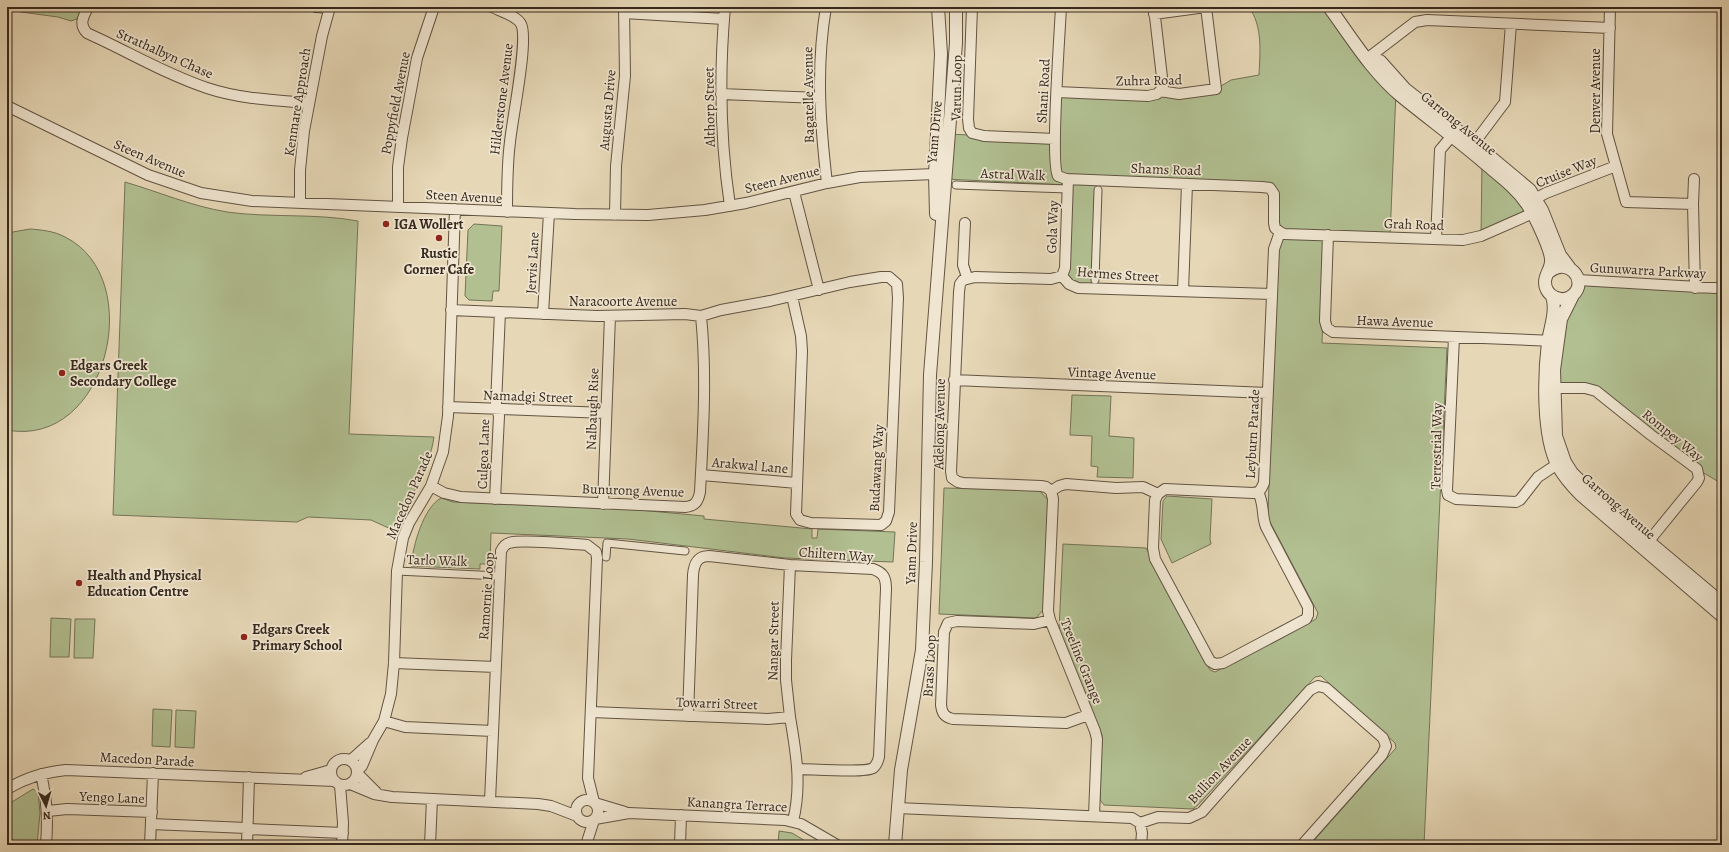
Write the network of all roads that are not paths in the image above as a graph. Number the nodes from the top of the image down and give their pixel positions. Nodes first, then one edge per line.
1 (88, 7) edge
2 (316, 7) edge
3 (434, 7) edge
4 (492, 7) edge
5 (725, 7) edge
6 (826, 7) edge
7 (938, 7) edge
8 (956, 7) edge
9 (972, 7) edge
10 (1061, 7) edge
11 (1206, 7) edge
12 (1329, 7) edge
13 (1339, 7) edge
14 (1610, 7) edge
15 (330, 8) edge
16 (624, 10) edge
17 (1154, 10) edge
18 (724, 19) junction
19 (1511, 24) junction
20 (1610, 28) junction
21 (1370, 56) junction
22 (1160, 91) junction
23 (1057, 92) junction
24 (721, 94) junction
25 (820, 98) junction
26 (309, 103) junction
27 (7, 106) edge
28 (1451, 137) junction
29 (1055, 139) junction
30 (1471, 146) junction
31 (1616, 166) junction
32 (935, 174) junction
33 (1694, 179) dead end
34 (1065, 181) junction
35 (827, 183) junction
36 (1187, 184) junction
37 (956, 185) dead end
38 (1098, 190) dead end
39 (794, 192) junction
40 (300, 203) junction
41 (1693, 204) junction
42 (730, 206) junction
43 (1534, 206) junction
44 (398, 207) junction
45 (455, 209) junction
46 (506, 212) junction
47 (549, 213) junction
48 (615, 215) junction
49 (965, 223) dead end
50 (1280, 232) junction
51 (1328, 235) junction
52 (1436, 239) junction
53 (938, 259) junction
54 (1569, 267) junction
55 (1549, 272) junction
56 (1062, 276) junction
57 (967, 278) junction
58 (1095, 280) dead end
59 (1578, 280) junction
60 (1695, 288) junction
61 (1715, 288) dead end
62 (819, 290) junction
63 (1183, 291) junction
64 (1272, 294) junction
65 (1573, 295) junction
66 (792, 296) junction
67 (1552, 296) junction
68 (452, 310) junction
69 (500, 312) junction
70 (543, 314) junction
71 (610, 316) junction
72 (701, 316) junction
73 (1454, 337) junction
74 (1553, 341) junction
75 (954, 380) junction
76 (1551, 388) junction
77 (1268, 393) junction
78 (448, 407) junction
79 (498, 409) junction
80 (606, 413) junction
81 (1562, 464) junction
82 (701, 475) junction
83 (797, 483) junction
84 (431, 486) junction
85 (1051, 491) junction
86 (1258, 492) junction
87 (1158, 494) junction
88 (495, 500) junction
89 (603, 504) junction
90 (1646, 544) junction
91 (685, 551) dead end
92 (606, 557) dead end
93 (790, 564) junction
94 (397, 571) junction
95 (500, 576) junction
96 (1722, 603) edge
97 (1722, 616) edge
98 (1050, 620) junction
99 (394, 663) junction
100 (496, 667) junction
101 (591, 712) junction
102 (1088, 715) junction
103 (688, 716) junction
104 (790, 717) junction
105 (384, 721) junction
106 (493, 731) junction
107 (373, 740) junction
108 (351, 760) junction
109 (798, 769) junction
110 (331, 770) junction
111 (358, 772) junction
112 (153, 773) junction
113 (41, 774) junction
114 (250, 777) junction
115 (588, 778) junction
116 (290, 779) junction
117 (342, 783) junction
118 (7, 789) edge
119 (383, 796) junction
120 (432, 798) junction
121 (490, 801) junction
122 (579, 802) junction
123 (595, 803) junction
124 (550, 806) junction
125 (897, 808) junction
126 (48, 811) junction
127 (152, 812) junction
128 (629, 813) junction
129 (681, 815) junction
130 (1094, 816) junction
131 (578, 818) junction
132 (594, 819) junction
133 (793, 821) junction
134 (1140, 823) junction
135 (151, 824) junction
136 (247, 828) junction
137 (343, 833) junction
138 (46, 845) edge
139 (150, 845) edge
140 (247, 845) edge
141 (342, 845) edge
142 (430, 845) edge
143 (585, 845) edge
144 (680, 845) edge
145 (837, 845) edge
146 (895, 845) edge
147 (1141, 845) edge
148 (1302, 845) edge

1 - 26 street, Strathalbyn Chase
2 - 15 street
3 - 44 street, Poppyfield Avenue
4 - 46 street, Hilderstone Avenue
5 - 18 street, Althorp Street
6 - 25 street, Bagatelle Avenue
7 - 32 street, Yann Drive
8 - 53 street, Yann Drive
9 - 29 street, Varun Loop
10 - 23 street, Shani Road
11 - 17 street
11 - 22 street, Zuhra Road
12 - 21 street, Garrong Avenue
13 - 21 street, Garrong Avenue
14 - 20 street, Denver Avenue
15 - 26 street, Kenmare Approach
16 - 18 street
16 - 48 street, Augusta Drive
17 - 22 street
18 - 24 street, Althorp Street
19 - 20 street
19 - 21 street
19 - 30 street
20 - 31 street, Denver Avenue
21 - 28 street, Garrong Avenue
21 - 30 street, Garrong Avenue
22 - 23 street, Zuhra Road
23 - 29 street, Shani Road
24 - 25 street
24 - 42 street, Althorp Street
25 - 35 street, Bagatelle Avenue
26 - 40 street, Kenmare Approach
27 - 40 street, Steen Avenue
28 - 30 street, Garrong Avenue
28 - 52 street
29 - 34 street, Shani Road
30 - 43 street, Garrong Avenue
31 - 41 street, Denver Avenue
31 - 43 street, Cruise Way
32 - 35 street, Steen Avenue
32 - 53 street, Yann Drive
33 - 41 street
34 - 36 street, Shams Road
34 - 37 street, Astral Walk
34 - 56 street, Gola Way
35 - 39 street, Steen Avenue
36 - 50 street, Shams Road
36 - 63 street
38 - 58 street
39 - 42 street, Steen Avenue
39 - 62 street
40 - 44 street, Steen Avenue
41 - 60 street
42 - 48 street, Steen Avenue
43 - 52 street, Grah Road
43 - 54 street, Garrong Avenue
43 - 55 street, Garrong Avenue
44 - 45 street, Steen Avenue
45 - 46 street, Steen Avenue
45 - 68 street, Macedon Parade
46 - 47 street, Steen Avenue
47 - 48 street, Steen Avenue
47 - 70 street, Jervis Lane
49 - 57 street
50 - 51 street, Grah Road
50 - 64 street, Leyburn Parade
51 - 52 street, Grah Road
51 - 73 street, Hawa Avenue
53 - 125 street, Yann Drive
54 - 55 street
54 - 59 street
55 - 67 street
56 - 57 street, Hermes Street
56 - 63 street, Hermes Street
57 - 75 street, Adelong Avenue
59 - 60 street, Gunuwarra Parkway
59 - 65 street
60 - 61 street, Gunuwarra Parkway
62 - 66 street, Budawang Way
62 - 83 street, Budawang Way
63 - 64 street, Hermes Street
64 - 77 street, Leyburn Parade
65 - 67 street
65 - 74 street, Garrong Avenue
66 - 72 street, Naracoorte Avenue
66 - 83 street, Budawang Way
67 - 74 street, Garrong Avenue
68 - 69 street, Naracoorte Avenue
68 - 78 street, Macedon Parade
69 - 70 street, Naracoorte Avenue
69 - 79 street, Culgoa Lane
70 - 71 street, Naracoorte Avenue
71 - 72 street, Naracoorte Avenue
71 - 80 street, Nalbaugh Rise
72 - 82 street, Bunurong Avenue
73 - 74 street, Hawa Avenue
73 - 81 street, Terrestrial Way
74 - 76 street, Garrong Avenue
75 - 77 street, Vintage Avenue
75 - 85 street, Adelong Avenue
76 - 81 street, Garrong Avenue
76 - 90 street, Rompey Way
77 - 86 street, Leyburn Parade
78 - 79 street, Namadgi Street
78 - 84 street, Macedon Parade
79 - 80 street, Namadgi Street
79 - 88 street, Culgoa Lane
80 - 89 street, Nalbaugh Rise
81 - 90 street, Garrong Avenue
82 - 83 street, Arakwal Lane
82 - 89 street, Bunurong Avenue
84 - 88 street, Bunurong Avenue
84 - 94 street, Macedon Parade
85 - 87 street
85 - 98 street, Treeline Grange
86 - 87 street
86 - 87 street, Leyburn Parade
88 - 89 street, Bunurong Avenue
90 - 96 street, Garrong Avenue
90 - 97 street, Garrong Avenue
91 - 92 street
93 - 103 street, Chiltern Way
93 - 104 street, Nangar Street
93 - 109 street, Chiltern Way
94 - 95 street, Tarlo Walk
94 - 99 street, Macedon Parade
95 - 100 street, Ramornie Loop
95 - 101 street, Ramornie Loop
98 - 102 street, Treeline Grange
98 - 102 street, Brass Loop
99 - 100 street
99 - 105 street, Macedon Parade
100 - 106 street, Ramornie Loop
101 - 103 street, Towarri Street
101 - 115 street, Ramornie Loop
102 - 130 street, Treeline Grange
103 - 104 street, Towarri Street
104 - 109 street
105 - 106 street
105 - 107 street, Macedon Parade
106 - 121 street, Ramornie Loop
107 - 108 street, Macedon Parade
107 - 111 street, Macedon Parade
108 - 110 street
108 - 111 street
109 - 133 street
110 - 116 street, Macedon Parade
110 - 117 street
111 - 117 street
111 - 119 street
112 - 113 street, Macedon Parade
112 - 114 street, Macedon Parade
112 - 127 street
113 - 118 street, Macedon Parade
113 - 126 street
114 - 116 street, Macedon Parade
114 - 136 street
115 - 122 street, Ramornie Loop
115 - 123 street, Ramornie Loop
116 - 117 street, Macedon Parade
117 - 119 street
117 - 137 street
119 - 120 street
120 - 121 street
120 - 142 street
121 - 124 street
122 - 123 street
122 - 124 street
122 - 131 street
123 - 128 street, Kanangra Terrace
123 - 132 street
124 - 131 street
125 - 130 street
125 - 146 street, Yann Drive
126 - 127 street, Yengo Lane
126 - 138 street
127 - 135 street
128 - 129 street, Kanangra Terrace
128 - 132 street, Kanangra Terrace
129 - 133 street, Kanangra Terrace
129 - 144 street
130 - 134 street
131 - 132 street
131 - 143 street
132 - 143 street
133 - 145 street, Kanangra Terrace
134 - 147 street
134 - 148 street, Bullion Avenue
135 - 136 street
135 - 139 street
136 - 137 street
136 - 140 street
137 - 141 street

